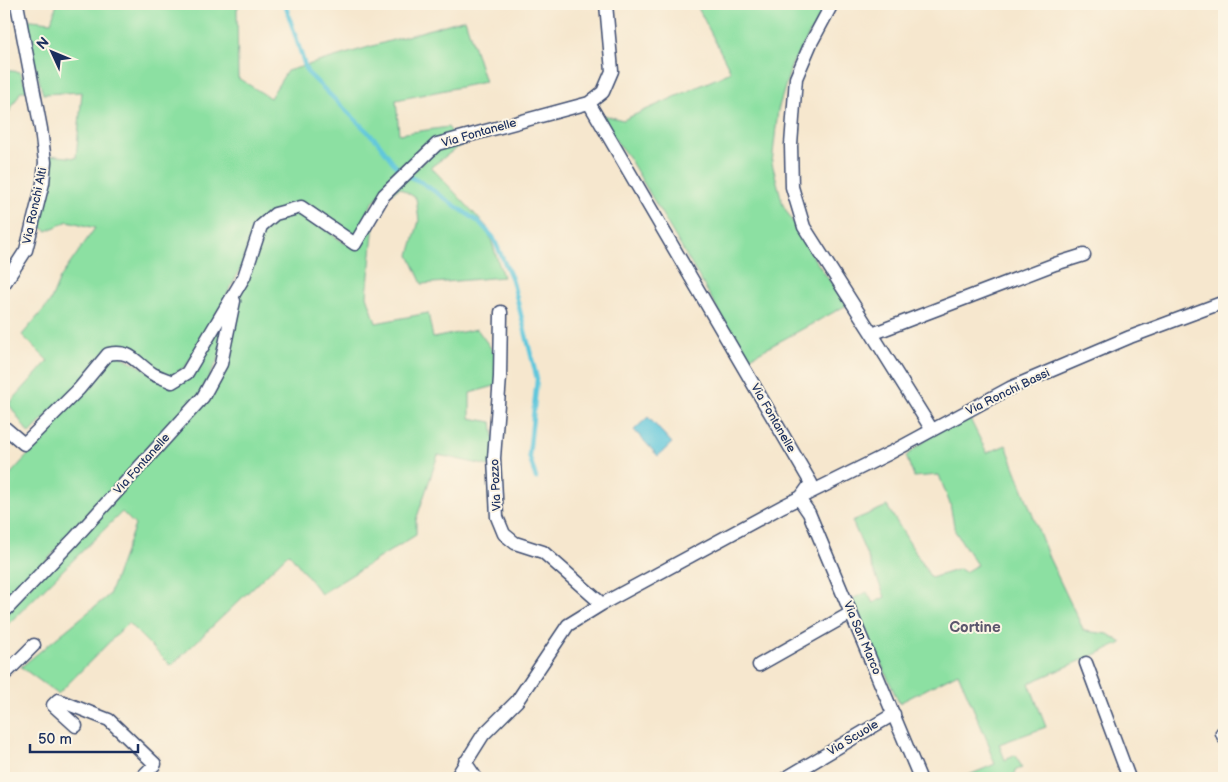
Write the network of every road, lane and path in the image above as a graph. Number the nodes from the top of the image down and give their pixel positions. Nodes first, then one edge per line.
1 (17, 4) edge
2 (606, 4) edge
3 (832, 4) edge
4 (589, 103) junction
5 (1084, 255) dead end
6 (4, 284) edge
7 (236, 291) junction
8 (1224, 302) edge
9 (501, 312) dead end
10 (872, 334) junction
11 (4, 427) edge
12 (932, 430) junction
13 (800, 500) junction
14 (602, 604) junction
15 (4, 612) edge
16 (851, 613) junction
17 (34, 645) dead end
18 (1086, 662) dead end
19 (759, 666) dead end
20 (4, 675) edge
21 (894, 714) junction
22 (76, 726) dead end
23 (465, 762) junction
24 (141, 778) edge
25 (456, 778) edge
26 (476, 778) edge
27 (786, 778) edge
28 (920, 778) edge
29 (1129, 778) edge

1 - 6 street, Via Ronchi Alti
2 - 4 street
3 - 10 street
4 - 7 street, Via Fontanelle
4 - 13 street, Via Fontanelle
5 - 10 street
7 - 11 street, Via Fontanelle
7 - 15 street, Via Fontanelle
8 - 12 street, Via Ronchi Bassi
9 - 14 street, Via Pozzo
10 - 12 street
12 - 13 street, Via Ronchi Bassi
13 - 14 street
13 - 16 street, Via San Marco
14 - 23 street
16 - 19 street
16 - 21 street, Via San Marco
17 - 20 street
18 - 29 street
21 - 27 street, Via Scuole
21 - 28 street, Via San Marco
22 - 24 street
23 - 25 street
23 - 26 street

